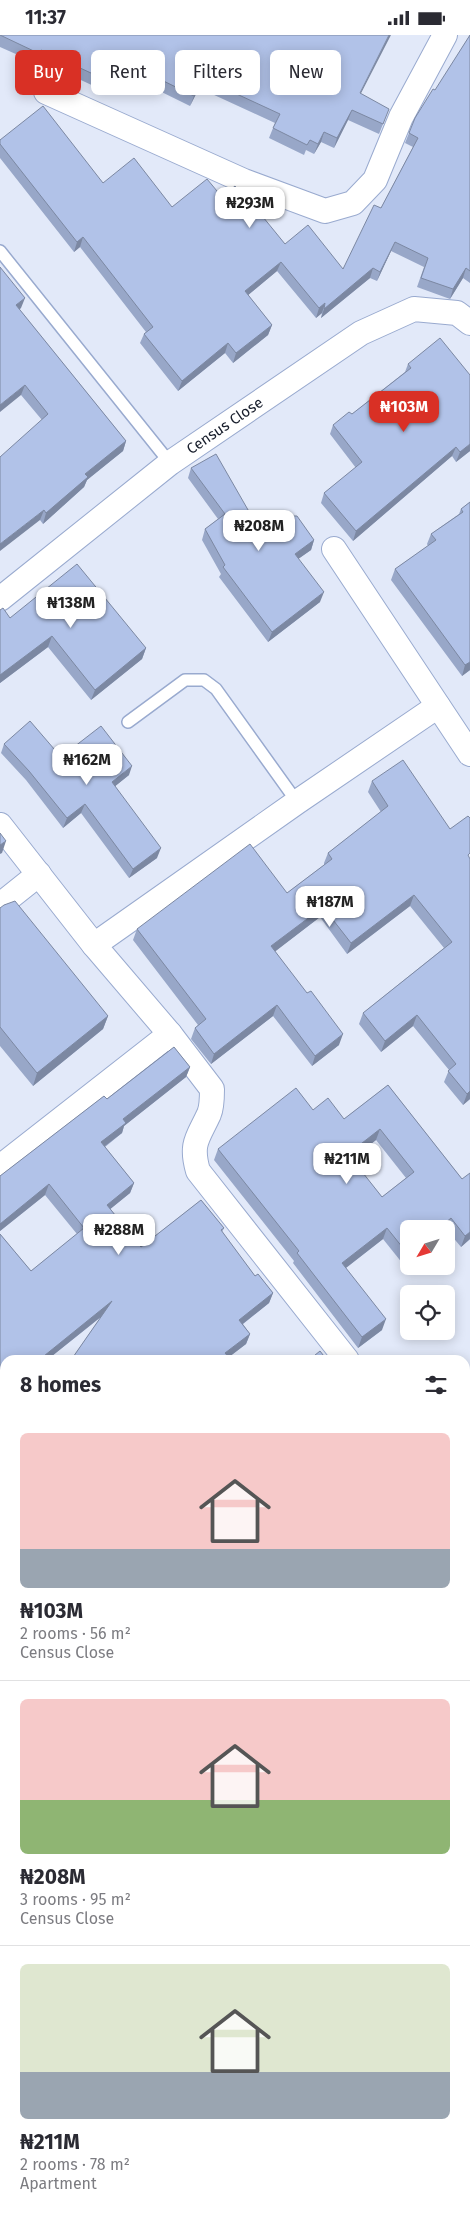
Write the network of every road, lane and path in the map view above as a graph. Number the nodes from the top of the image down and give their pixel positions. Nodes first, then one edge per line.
1 (445, 35) edge
2 (53, 95) edge
3 (0, 251) edge
4 (470, 323) edge
5 (170, 463) junction
6 (334, 549) dead end
7 (0, 599) edge
8 (438, 707) junction
9 (128, 722) dead end
10 (467, 744) edge
11 (297, 802) junction
12 (0, 825) edge
13 (39, 874) junction
14 (0, 905) edge
15 (94, 945) junction
16 (170, 1034) junction
17 (0, 1167) edge
18 (343, 1355) edge

1 - 2 street
3 - 5 lane
4 - 5 street, Census Close
5 - 7 street, Census Close
6 - 8 street
8 - 10 street
8 - 11 street
9 - 11 lane
11 - 15 street
12 - 13 street
13 - 14 street
13 - 15 street
15 - 16 street
16 - 17 street
16 - 18 street

